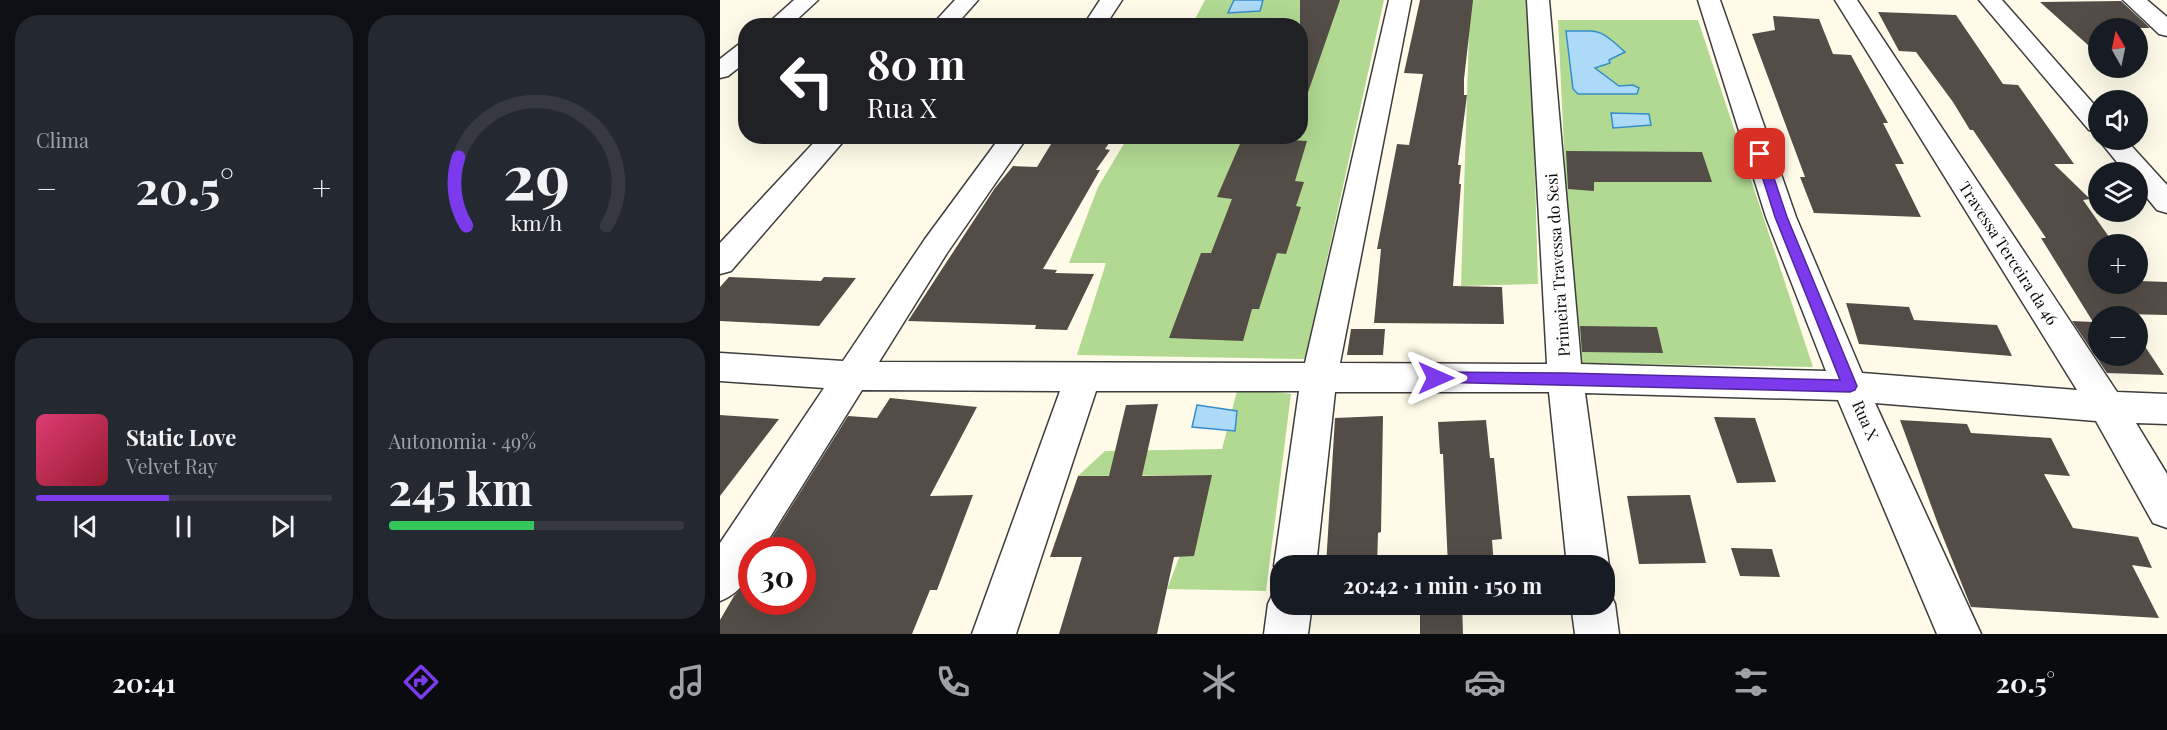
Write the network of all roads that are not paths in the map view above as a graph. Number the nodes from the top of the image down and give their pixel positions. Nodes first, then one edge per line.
1 (807, 0) edge
2 (967, 0) edge
3 (1111, 0) edge
4 (1400, 0) edge
5 (1538, 0) edge
6 (1709, 0) edge
7 (1846, 0) edge
8 (1990, 0) edge
9 (2134, 0) edge
10 (786, 18) edge
11 (950, 18) edge
12 (1099, 18) edge
13 (2167, 29) edge
14 (738, 56) edge
15 (720, 71) edge
16 (2088, 113) edge
17 (827, 144) edge
18 (1009, 144) edge
19 (2121, 150) edge
20 (2167, 203) edge
21 (720, 263) edge
22 (720, 367) edge
23 (853, 376) junction
24 (1083, 377) junction
25 (1319, 378) junction
26 (1565, 378) junction
27 (1850, 386) junction
28 (2107, 407) junction
29 (2167, 409) edge
30 (2167, 510) edge
31 (1296, 555) edge
32 (1587, 555) edge
33 (720, 580) edge
34 (1289, 615) edge
35 (1594, 615) edge
36 (994, 634) edge
37 (1286, 634) edge
38 (1596, 634) edge
39 (1959, 634) edge

1 - 10 street
2 - 11 street
3 - 12 street
4 - 25 street
5 - 26 street, Primeira Travessa do Sesi
6 - 27 street, Rua X
7 - 28 street, Travessa Terceira da 46
8 - 16 street
9 - 13 street
14 - 15 street
17 - 21 street
18 - 23 street
19 - 20 street
22 - 23 street
23 - 24 street
23 - 33 street
24 - 25 street
24 - 36 street
25 - 26 street
25 - 31 street
26 - 27 street
26 - 32 street, Primeira Travessa do Sesi
27 - 28 street
27 - 39 street, Rua X
28 - 29 street
28 - 30 street, Travessa Terceira da 46
34 - 37 street
35 - 38 street

